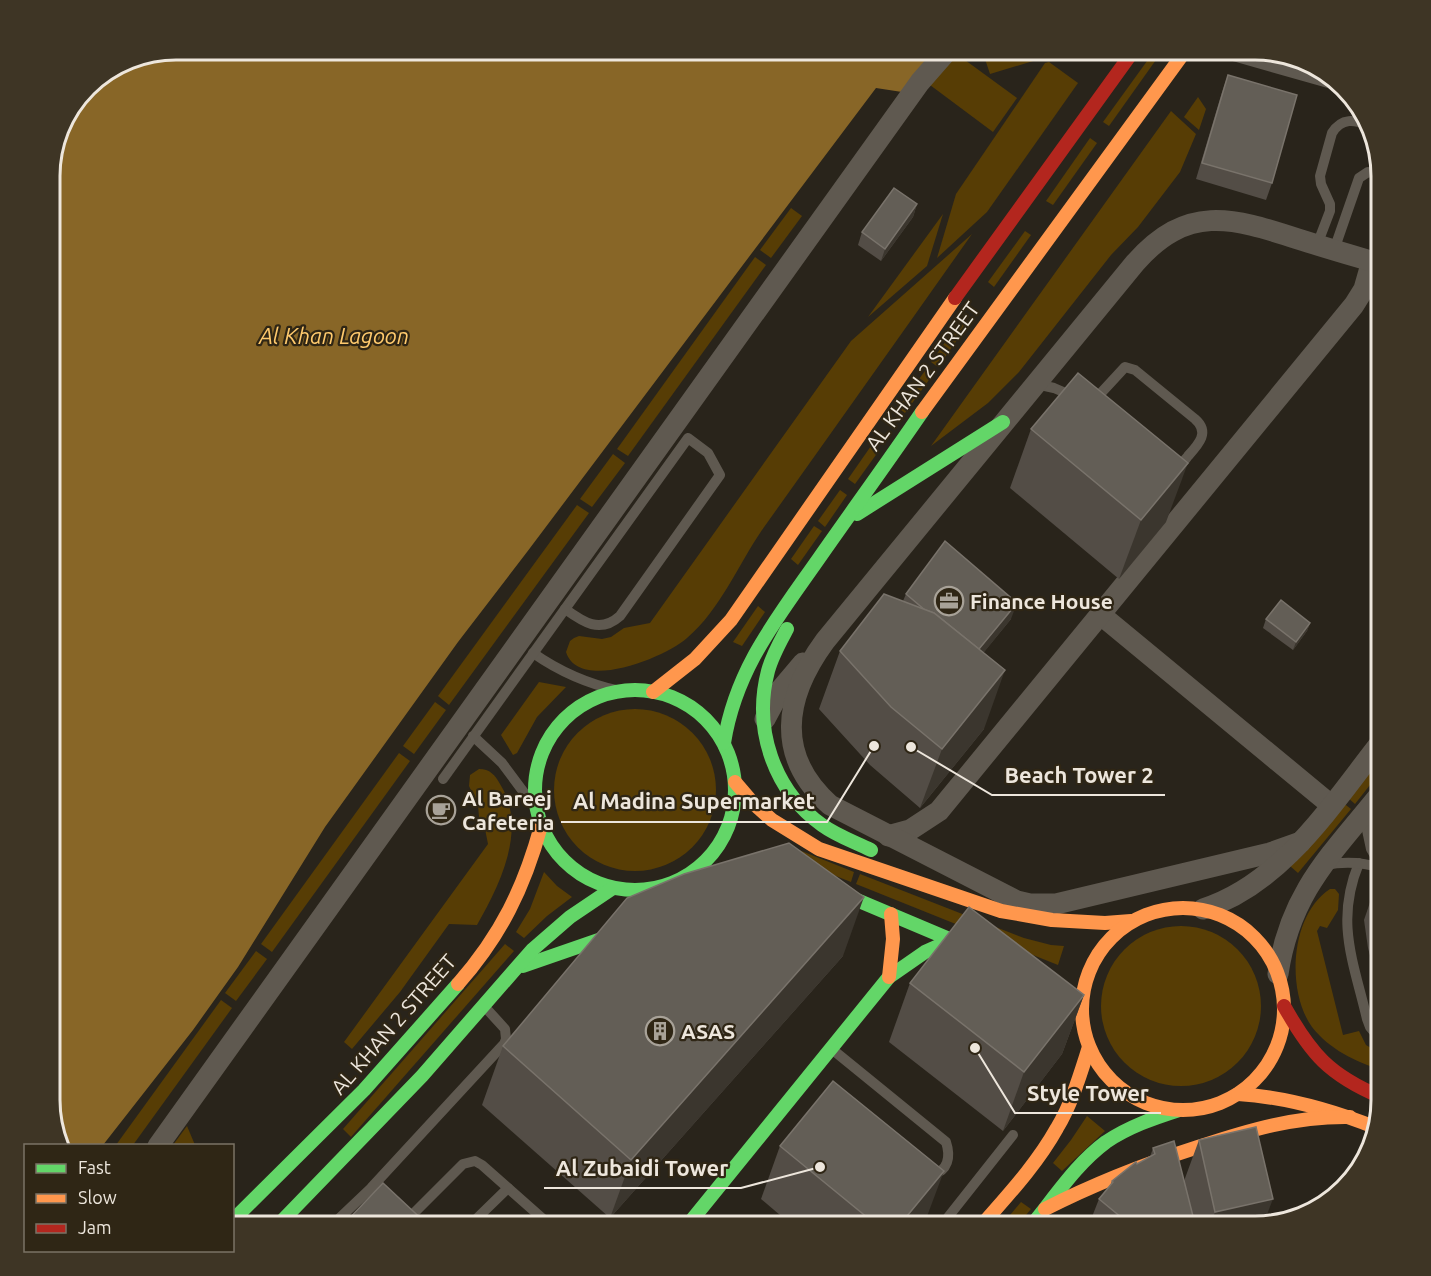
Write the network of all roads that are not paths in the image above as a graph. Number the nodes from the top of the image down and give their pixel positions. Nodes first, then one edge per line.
1 (939, 60) edge
2 (1126, 60) edge
3 (1179, 60) edge
4 (1271, 61) edge
5 (1302, 70) edge
6 (1357, 121) edge
7 (1371, 173) edge
8 (1325, 247) junction
9 (1371, 261) edge
10 (1371, 275) edge
11 (1036, 384) junction
12 (1089, 406) junction
13 (1004, 422) junction
14 (845, 521) junction
15 (820, 556) junction
16 (565, 609) junction
17 (1101, 615) junction
18 (825, 642) junction
19 (533, 653) junction
20 (620, 691) junction
21 (653, 692) junction
22 (763, 722) junction
23 (473, 736) junction
24 (724, 743) junction
25 (1371, 755) edge
26 (442, 779) dead end
27 (735, 782) junction
28 (1371, 805) edge
29 (1331, 806) junction
30 (537, 810) junction
31 (939, 811) junction
32 (1364, 814) junction
33 (541, 826) junction
34 (888, 836) junction
35 (1301, 842) junction
36 (1371, 844) edge
37 (938, 861) junction
38 (1359, 863) junction
39 (1322, 865) junction
40 (1371, 865) edge
41 (702, 866) junction
42 (718, 866) edge
43 (816, 885) edge
44 (613, 888) junction
45 (932, 888) junction
46 (1203, 909) junction
47 (891, 914) junction
48 (1131, 921) junction
49 (645, 925) edge
50 (952, 940) junction
51 (997, 958) edge
52 (514, 969) junction
53 (1278, 974) junction
54 (889, 977) junction
55 (1068, 998) edge
56 (484, 1006) junction
57 (1284, 1006) junction
58 (1081, 1007) junction
59 (1371, 1028) edge
60 (1089, 1047) junction
61 (832, 1049) junction
62 (1371, 1093) edge
63 (1238, 1094) junction
64 (1179, 1110) junction
65 (1350, 1117) junction
66 (1369, 1125) edge
67 (1013, 1135) dead end
68 (159, 1144) edge
69 (313, 1159) junction
70 (919, 1175) edge
71 (508, 1188) junction
72 (362, 1196) junction
73 (365, 1209) edge
74 (1045, 1209) junction
75 (239, 1216) edge
76 (276, 1216) edge
77 (288, 1216) edge
78 (342, 1216) edge
79 (411, 1216) edge
80 (481, 1216) edge
81 (535, 1216) edge
82 (697, 1216) edge
83 (949, 1216) edge
84 (990, 1216) edge
85 (1040, 1216) edge

1 - 68 street
2 - 21 main road, AL KHAN 2 STREET
3 - 14 main road, AL KHAN 2 STREET
4 - 5 street
6 - 8 lane
7 - 8 lane
8 - 9 street
8 - 11 street
10 - 17 street
11 - 12 lane
11 - 13 street
12 - 12 lane
13 - 14 main road
13 - 18 street
14 - 15 main road, AL KHAN 2 STREET
15 - 22 main road
15 - 24 main road, AL KHAN 2 STREET
16 - 16 lane
16 - 19 lane
17 - 29 street
17 - 31 street
18 - 22 street
18 - 34 street
19 - 20 lane
19 - 23 lane
20 - 21 main road
20 - 30 main road
21 - 24 main road
22 - 45 main road
23 - 26 lane
23 - 30 lane
24 - 27 main road
25 - 29 street
27 - 41 main road
27 - 45 main road
28 - 32 street
29 - 35 street
30 - 33 main road
31 - 34 street
31 - 37 street
32 - 36 lane
32 - 39 street
33 - 44 main road
33 - 69 main road, AL KHAN 2 STREET
34 - 37 street
35 - 37 street
35 - 46 street
38 - 39 lane
38 - 40 lane
38 - 59 lane
39 - 53 street
41 - 42 main road
41 - 44 main road
43 - 47 main road
44 - 52 main road
45 - 48 main road
46 - 48 main road
46 - 53 main road
47 - 50 main road
47 - 54 main road
48 - 58 main road
49 - 52 main road
50 - 51 main road
50 - 54 main road
52 - 56 main road
53 - 57 main road
54 - 61 main road
55 - 58 main road
56 - 72 lane
56 - 77 main road
57 - 62 main road
57 - 63 main road
58 - 60 main road
60 - 64 main road
60 - 84 main road
61 - 70 lane
61 - 82 main road
63 - 64 main road
63 - 65 main road
64 - 74 main road
65 - 66 main road
65 - 74 main road
67 - 83 lane
69 - 75 main road, AL KHAN 2 STREET
69 - 76 main road
71 - 79 lane
71 - 80 lane
71 - 81 lane
72 - 73 lane
72 - 78 lane
74 - 85 main road

